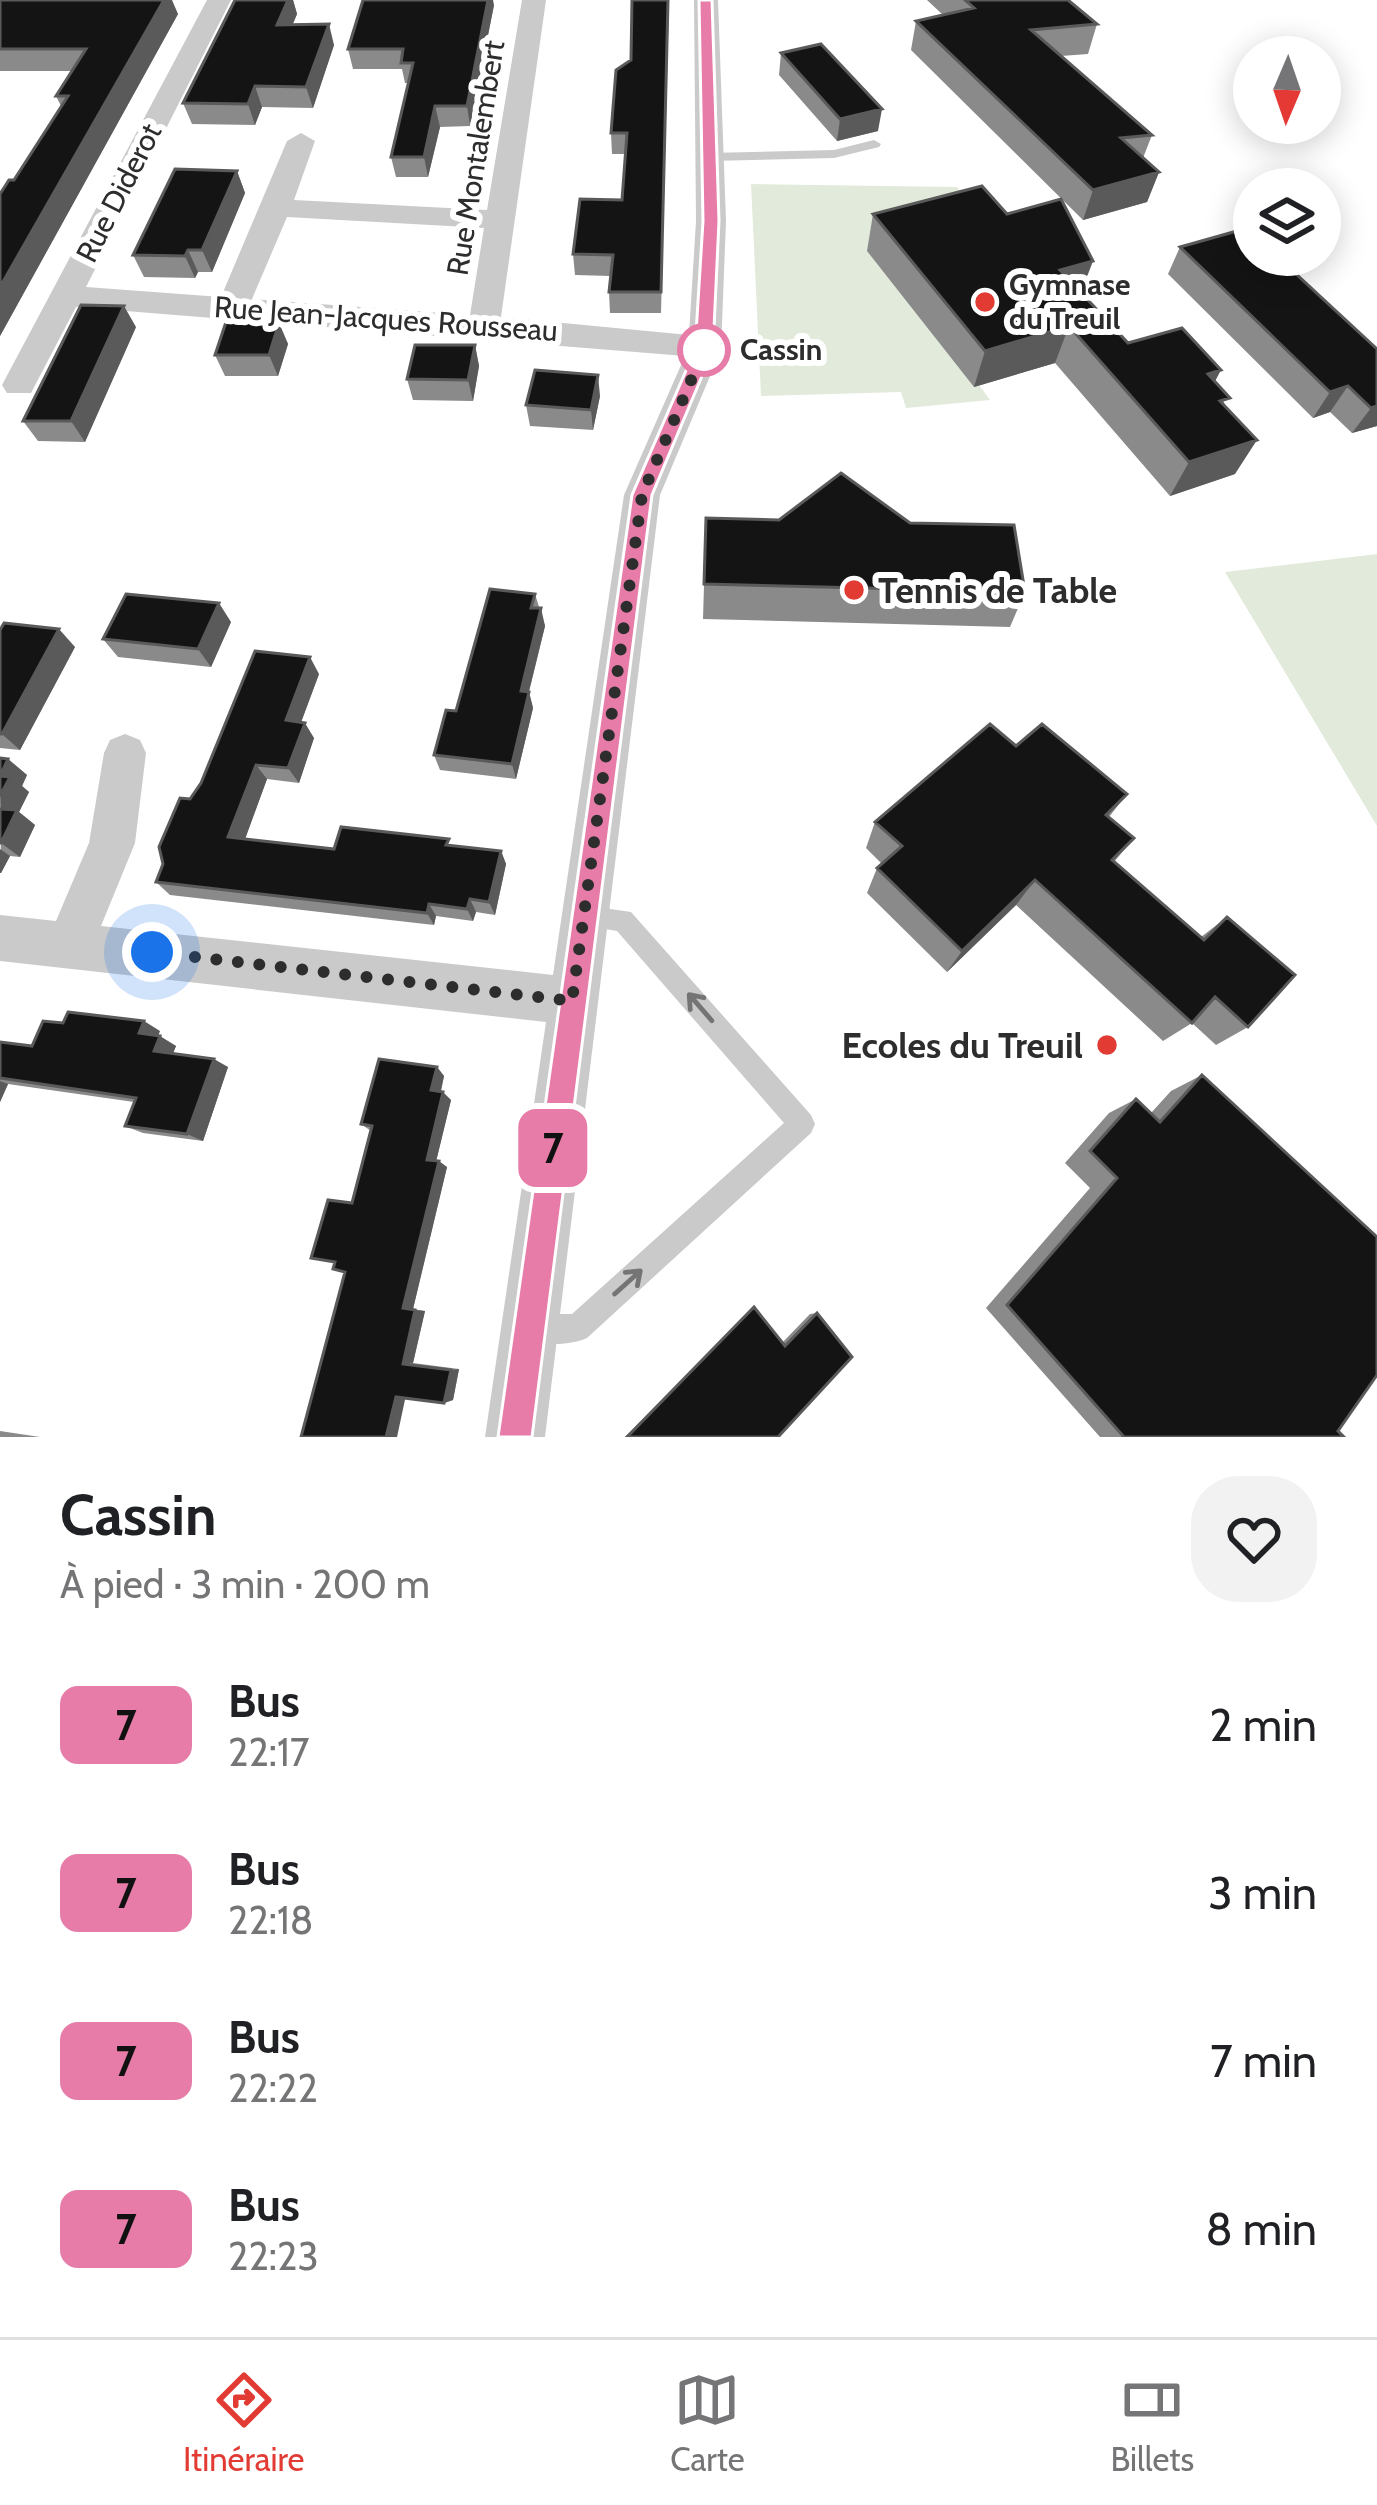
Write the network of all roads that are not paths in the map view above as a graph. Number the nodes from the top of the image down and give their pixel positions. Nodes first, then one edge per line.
1 (219, 0) edge
2 (534, 0) edge
3 (706, 0) edge
4 (301, 141) dead end
5 (874, 144) dead end
6 (709, 157) junction
7 (276, 208) junction
8 (500, 220) junction
9 (67, 296) junction
10 (232, 308) junction
11 (484, 326) junction
12 (704, 350) junction
13 (19, 385) dead end
14 (125, 753) dead end
15 (583, 916) junction
16 (0, 938) edge
17 (71, 942) junction
18 (572, 1001) junction
19 (529, 1328) junction
20 (515, 1437) edge

1 - 9 street, Rue Diderot
2 - 8 street, Rue Montalembert
3 - 6 street
4 - 7 street
5 - 6 lane
6 - 12 street
7 - 8 street
7 - 10 street
8 - 11 street, Rue Montalembert
9 - 10 street, Rue Jean-Jacques Rousseau
9 - 13 street, Rue Diderot
10 - 11 street, Rue Jean-Jacques Rousseau
11 - 12 street, Rue Jean-Jacques Rousseau
12 - 15 street
14 - 17 street
15 - 18 street
19 -> 15 lane
16 - 17 street
17 - 18 street
18 - 19 street
19 - 20 street

